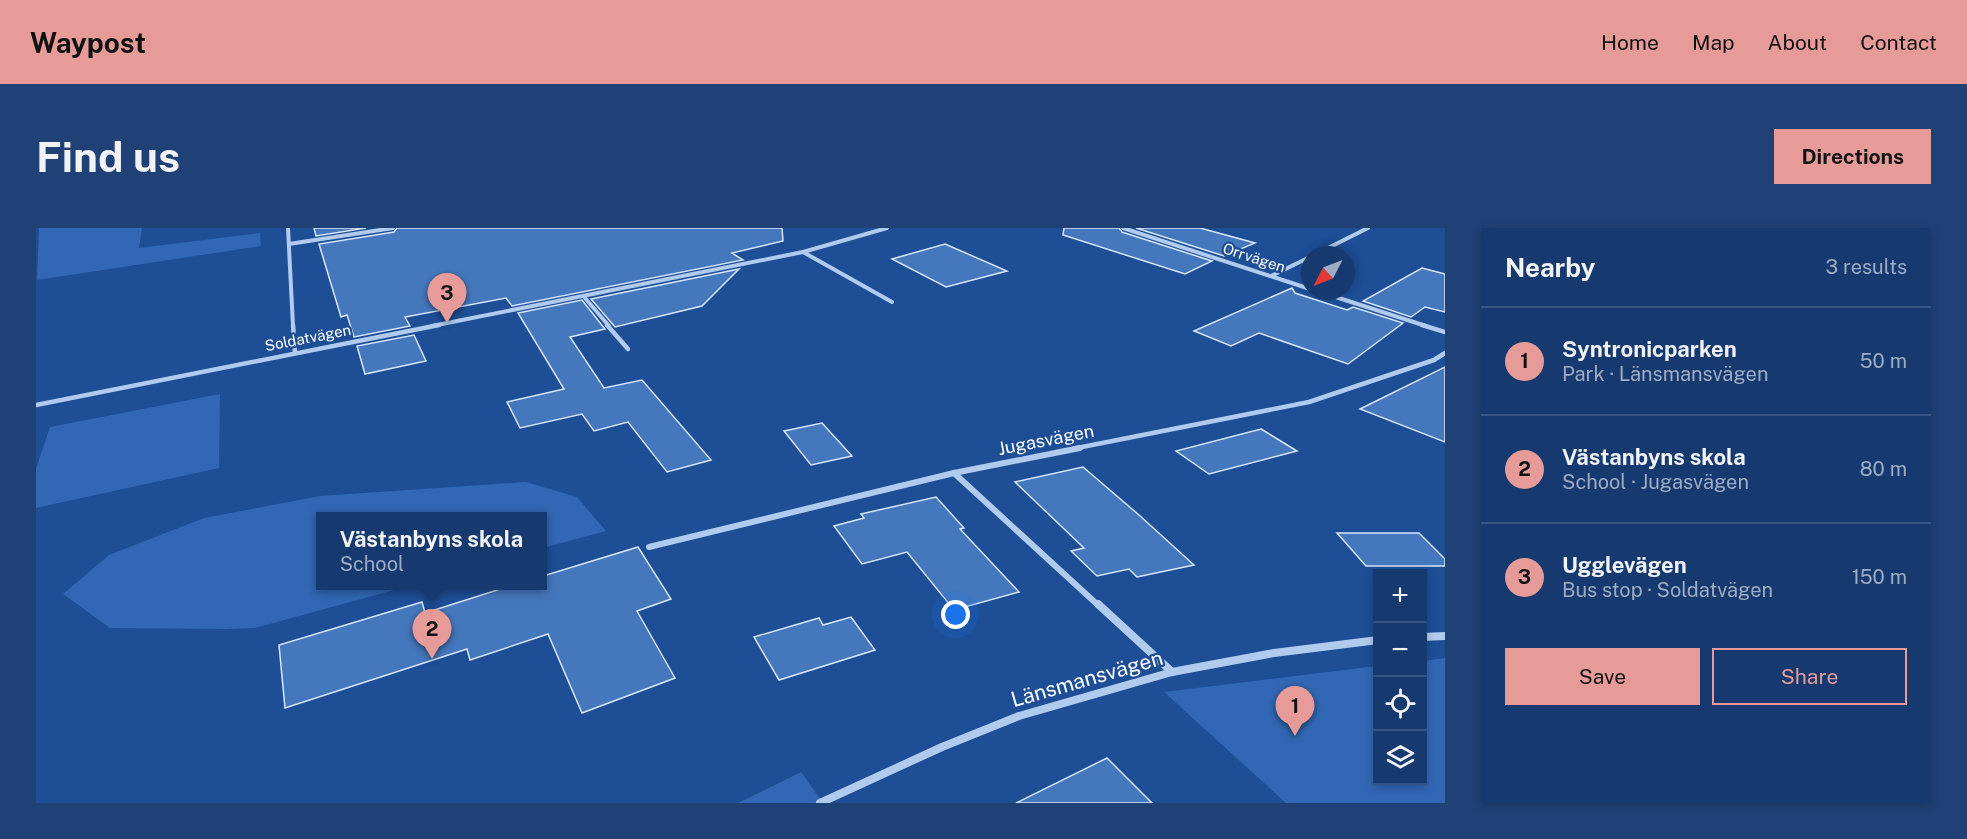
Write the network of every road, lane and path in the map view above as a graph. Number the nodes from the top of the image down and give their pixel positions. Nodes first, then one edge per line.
1 (288, 228) edge
2 (393, 228) edge
3 (887, 228) edge
4 (1123, 228) edge
5 (1368, 228) edge
6 (289, 244) junction
7 (1332, 246) edge
8 (803, 252) junction
9 (1301, 261) edge
10 (1271, 276) junction
11 (1301, 286) edge
12 (585, 298) junction
13 (1345, 300) edge
14 (892, 302) dead end
15 (1445, 332) edge
16 (628, 349) dead end
17 (296, 353) junction
18 (1445, 353) edge
19 (36, 405) edge
20 (954, 473) junction
21 (649, 548) dead end
22 (1445, 636) edge
23 (1427, 637) edge
24 (1373, 641) edge
25 (1172, 672) junction
26 (820, 803) edge

1 - 6 street
2 - 6 street
3 - 8 street, Soldatvägen
4 - 10 street, Orrvägen
5 - 7 street
6 - 17 street
8 - 12 street, Soldatvägen
8 - 14 street
9 - 10 street
10 - 11 street, Orrvägen
12 - 16 street
12 - 17 street, Soldatvägen
13 - 15 street
17 - 19 street, Soldatvägen
18 - 20 street, Jugasvägen
20 - 21 street, Jugasvägen
20 - 25 street
22 - 23 street
24 - 25 street, Länsmansvägen
25 - 26 street, Länsmansvägen

